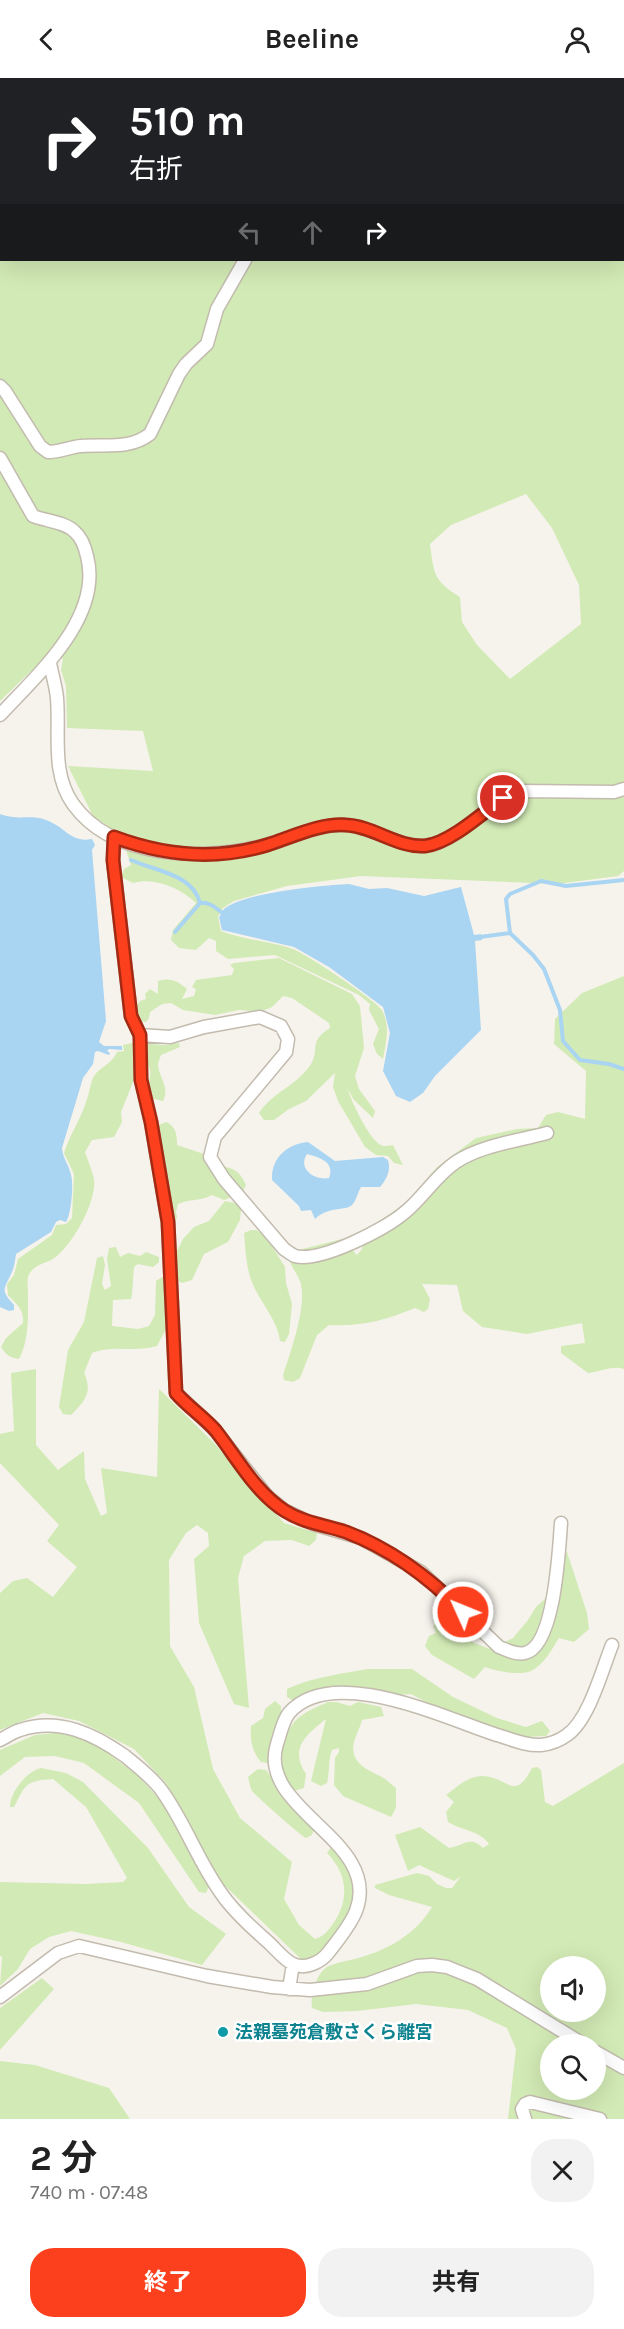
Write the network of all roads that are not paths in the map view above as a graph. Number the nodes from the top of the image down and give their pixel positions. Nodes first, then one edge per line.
1 (243, 261) edge
2 (0, 386) edge
3 (0, 458) edge
4 (50, 663) junction
5 (0, 715) edge
6 (624, 789) edge
7 (114, 837) junction
8 (140, 1035) junction
9 (547, 1133) dead end
10 (561, 1523) dead end
11 (612, 1646) dead end
12 (0, 1740) edge
13 (293, 1965) junction
14 (290, 1989) junction
15 (0, 1997) edge
16 (567, 2034) edge
17 (606, 2058) edge
18 (624, 2068) edge
19 (525, 2119) edge
20 (600, 2119) edge

1 - 2 street
3 - 4 street
4 - 5 street
4 - 7 street
6 - 7 street
7 - 8 street
8 - 9 street
8 - 10 street
11 - 13 street
12 - 13 street
13 - 14 street
14 - 15 street
14 - 16 street
17 - 18 street
19 - 20 street

